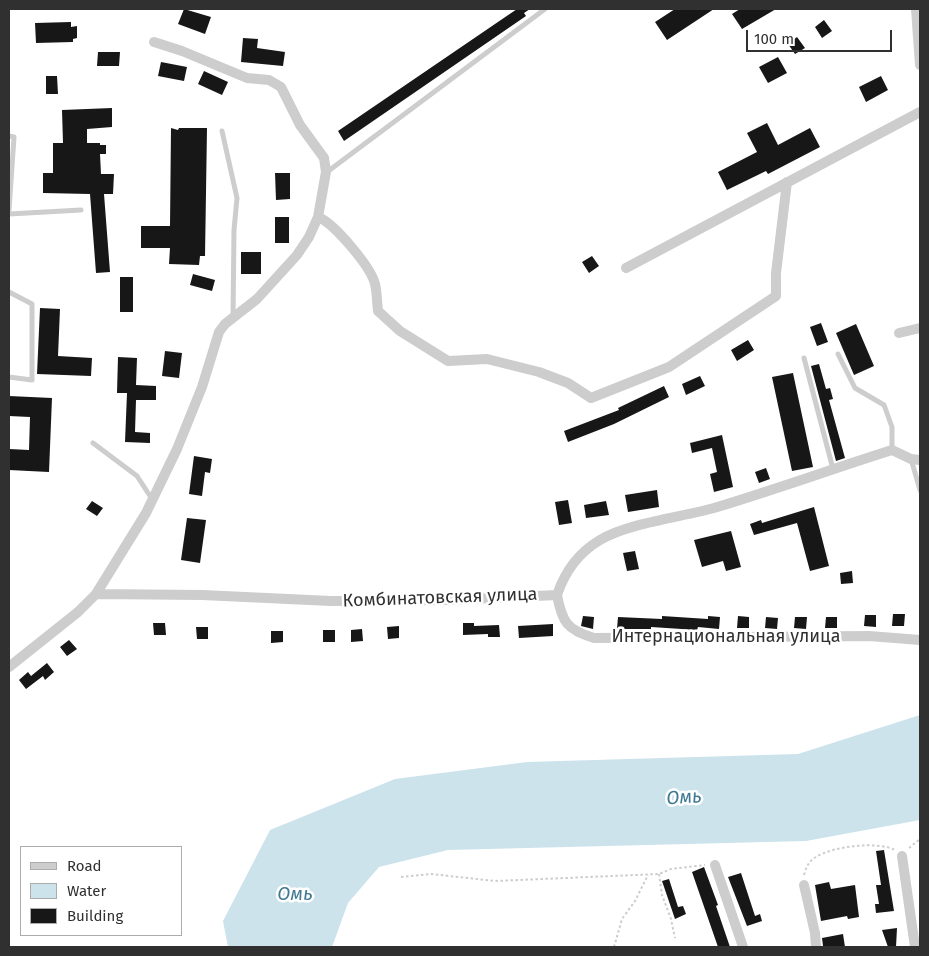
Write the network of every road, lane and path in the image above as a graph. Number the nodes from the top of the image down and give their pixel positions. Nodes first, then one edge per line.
1 (545, 9) edge
2 (916, 9) edge
3 (154, 42) dead end
4 (920, 65) edge
5 (920, 112) edge
6 (222, 131) dead end
7 (9, 136) edge
8 (326, 172) junction
9 (787, 182) junction
10 (81, 210) dead end
11 (9, 212) edge
12 (318, 217) junction
13 (626, 268) dead end
14 (9, 292) edge
15 (233, 317) junction
16 (920, 328) edge
17 (899, 333) dead end
18 (838, 354) dead end
19 (804, 358) dead end
20 (9, 377) edge
21 (93, 443) dead end
22 (892, 450) junction
23 (916, 460) edge
24 (833, 469) junction
25 (920, 490) edge
26 (152, 500) junction
27 (96, 594) junction
28 (557, 595) junction
29 (920, 640) edge
30 (9, 667) edge
31 (920, 838) edge
32 (902, 856) junction
33 (715, 865) joint
34 (660, 874) junction
35 (648, 875) junction
36 (402, 877) dead end
37 (804, 885) joint
38 (675, 938) dead end
39 (614, 947) edge
40 (743, 947) edge
41 (816, 947) edge
42 (915, 947) edge

1 - 8 lane
2 - 4 street
3 - 8 street
5 - 9 street
6 - 15 lane
7 - 11 lane
8 - 12 street
9 - 12 street
9 - 13 street
10 - 11 lane
12 - 15 street
14 - 20 lane
15 - 26 street
16 - 17 street
18 - 22 lane
19 - 24 lane
21 - 26 lane
22 - 23 street
22 - 24 street, Комбинатовская улица
23 - 25 lane
24 - 28 street, Комбинатовская улица
26 - 27 street
27 - 28 street, Комбинатовская улица
27 - 30 street
28 - 29 street, Интернациональная улица
31 - 32 path
32 - 37 path
32 - 42 street
33 - 34 path
33 - 40 street
34 - 35 path
34 - 38 path
35 - 36 path
35 - 39 path
37 - 41 street

